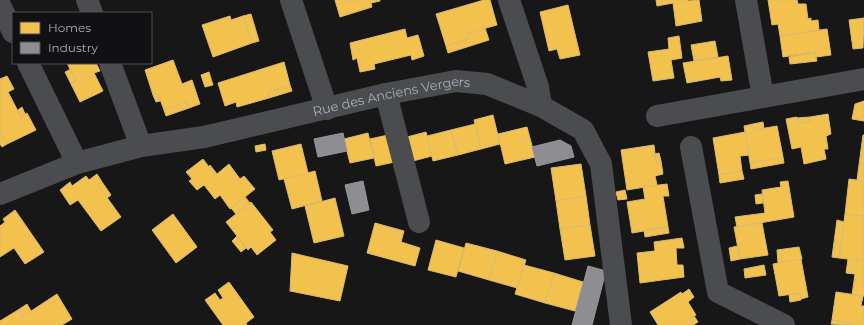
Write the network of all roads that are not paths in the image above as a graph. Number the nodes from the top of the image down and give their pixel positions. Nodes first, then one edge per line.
1 (87, 0) edge
2 (290, 0) edge
3 (510, 0) edge
4 (746, 0) edge
5 (0, 5) edge
6 (92, 12) edge
7 (12, 30) edge
8 (28, 64) edge
9 (110, 64) edge
10 (864, 79) edge
11 (386, 94) junction
12 (763, 98) junction
13 (541, 106) junction
14 (327, 109) junction
15 (657, 116) dead end
16 (141, 146) junction
17 (691, 147) dead end
18 (77, 163) junction
19 (0, 194) edge
20 (419, 222) dead end
21 (621, 325) edge
22 (784, 325) edge

1 - 6 street
2 - 14 street
3 - 13 street
4 - 12 street
5 - 7 street
8 - 18 street
9 - 16 street
10 - 12 street
11 - 13 street, Rue des Anciens Vergers
11 - 14 street, Rue des Anciens Vergers
11 - 20 street
12 - 15 street
13 - 21 street, Rue des Anciens Vergers
14 - 16 street, Rue des Anciens Vergers
16 - 18 street, Rue des Anciens Vergers
17 - 22 street
18 - 19 street, Rue des Anciens Vergers

